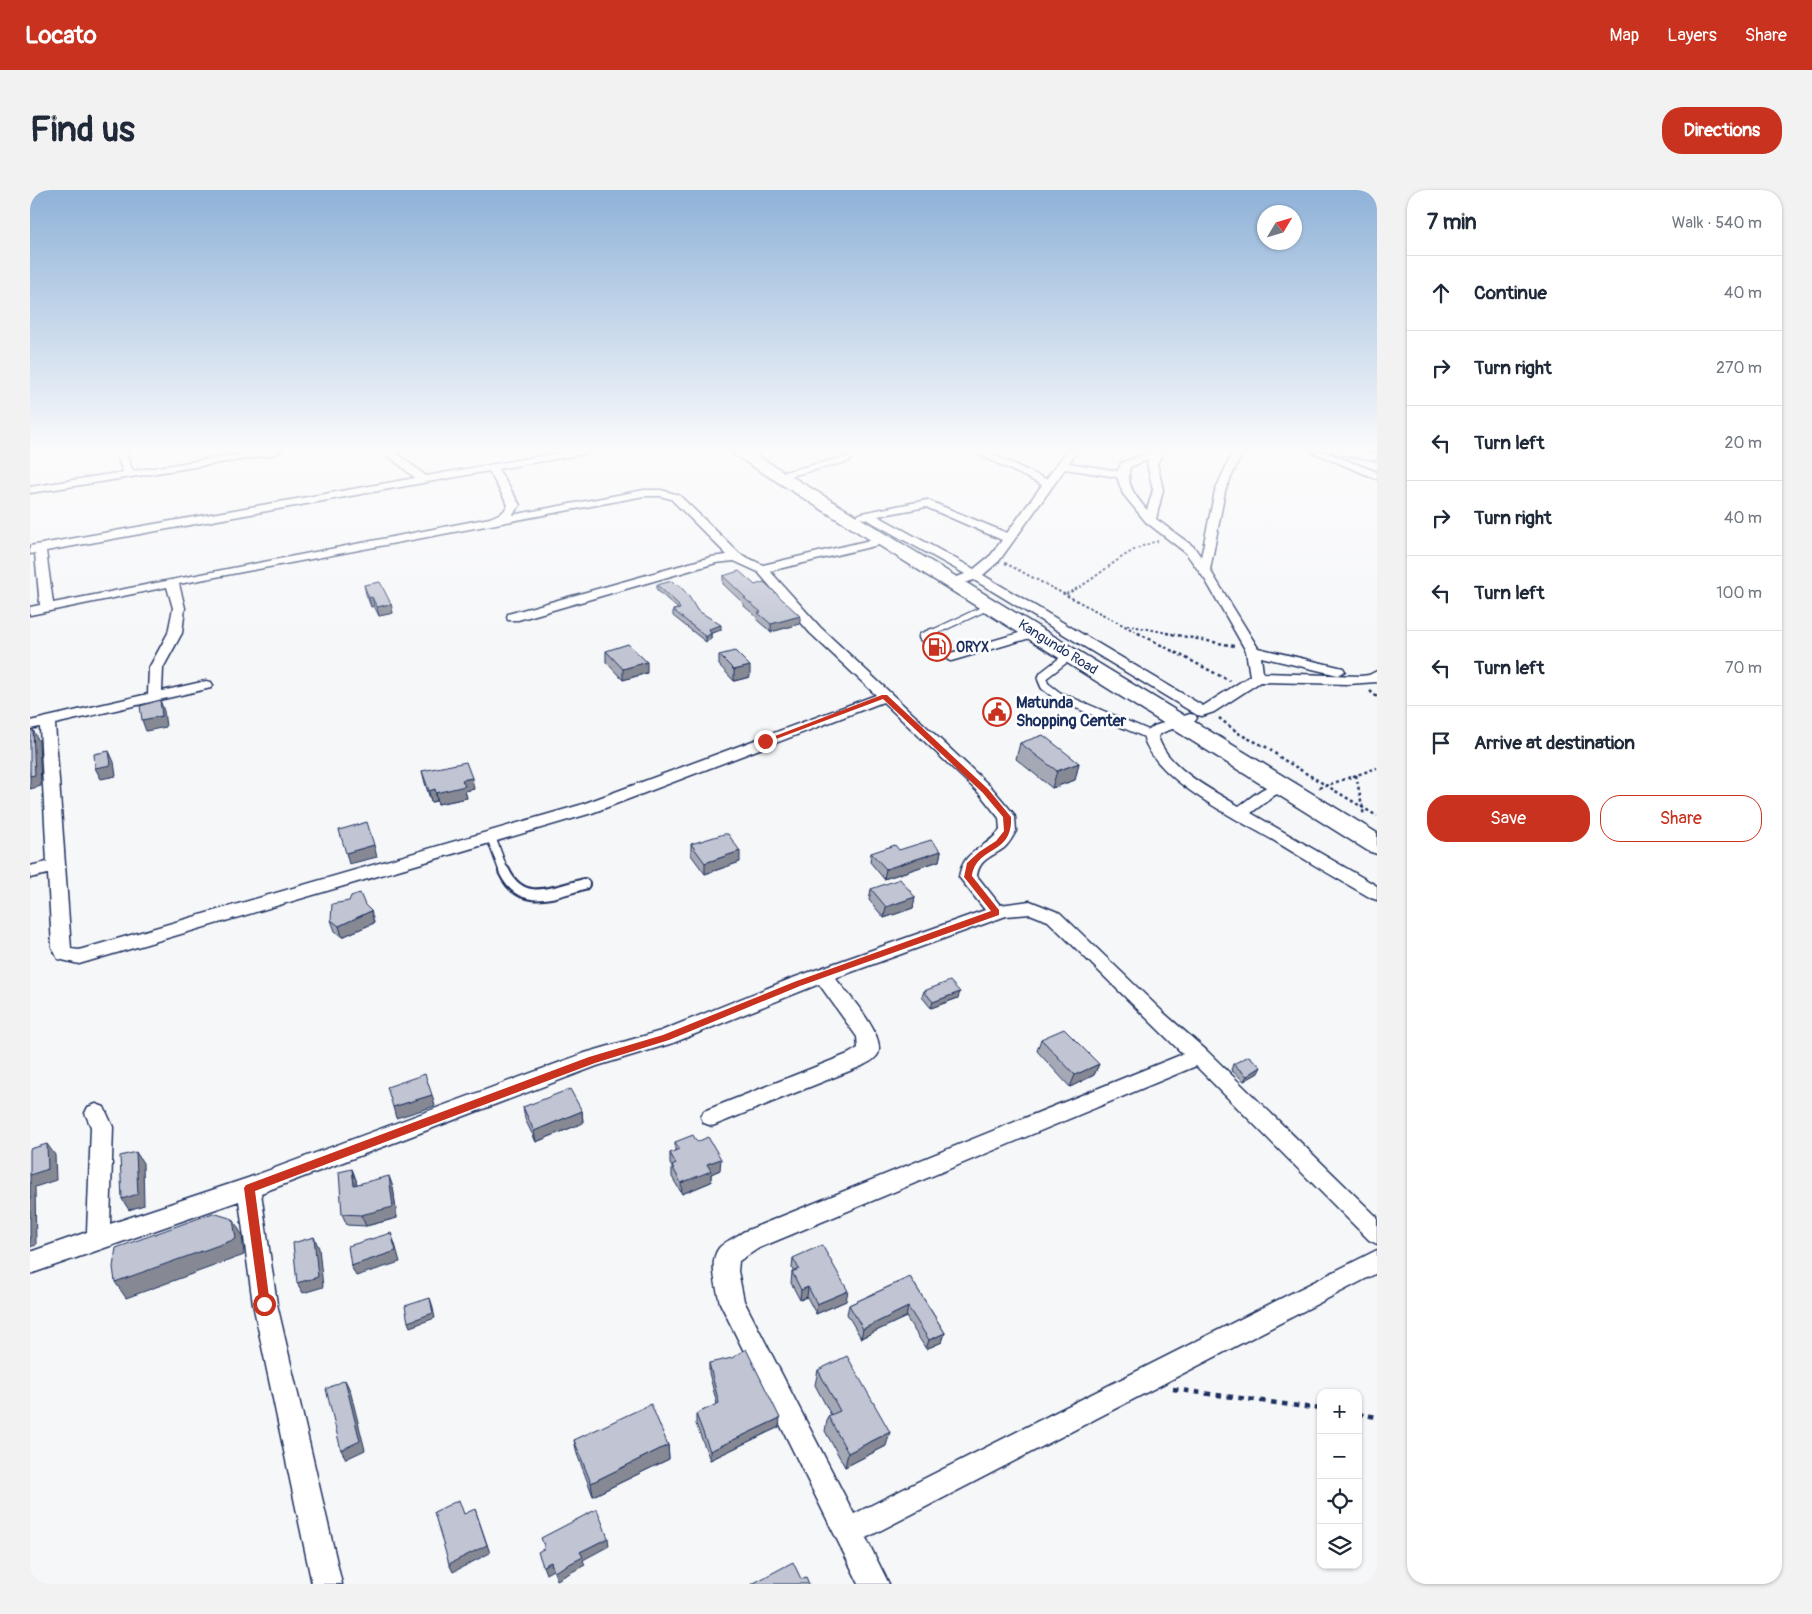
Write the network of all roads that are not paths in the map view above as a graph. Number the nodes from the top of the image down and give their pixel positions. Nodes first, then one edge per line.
1 (221, 516) edge
2 (503, 516) edge
3 (526, 516) edge
4 (695, 516) edge
5 (863, 516) edge
6 (957, 516) edge
7 (1024, 516) edge
8 (1147, 516) edge
9 (1151, 516) edge
10 (1215, 516) edge
11 (858, 517) junction
12 (1150, 520) junction
13 (493, 522) junction
14 (1008, 538) junction
15 (884, 541) junction
16 (35, 549) edge
17 (736, 556) junction
18 (762, 569) junction
19 (1204, 571) junction
20 (975, 575) junction
21 (172, 582) junction
22 (952, 583) junction
23 (990, 606) junction
24 (47, 607) junction
25 (30, 612) edge
26 (513, 617) dead end
27 (1034, 632) junction
28 (1253, 650) junction
29 (1070, 655) junction
30 (1258, 678) junction
31 (1376, 678) edge
32 (206, 685) dead end
33 (884, 697) junction
34 (156, 698) junction
35 (1202, 712) junction
36 (47, 721) junction
37 (1180, 723) junction
38 (30, 725) edge
39 (1150, 735) junction
40 (1287, 790) junction
41 (1240, 813) junction
42 (491, 837) junction
43 (1370, 841) edge
44 (56, 866) junction
45 (30, 872) edge
46 (584, 884) dead end
47 (1377, 894) edge
48 (996, 912) junction
49 (823, 975) junction
50 (1198, 1056) junction
51 (96, 1113) dead end
52 (712, 1117) dead end
53 (249, 1188) junction
54 (1377, 1233) edge
55 (98, 1239) junction
56 (1377, 1261) edge
57 (30, 1263) edge
58 (847, 1533) junction
59 (327, 1584) edge
60 (874, 1584) edge

1 - 16 street
2 - 13 street
3 - 13 street
4 - 17 street
5 - 11 street
6 - 14 street
7 - 14 street
8 - 12 street
9 - 12 street
10 - 19 street
11 - 15 highway, Kangundo Road
11 - 20 street
12 - 19 street
13 - 21 street
14 - 20 street
15 - 18 street
15 - 22 highway, Kangundo Road
16 - 24 street
17 - 18 street
17 - 26 street
18 - 33 street
19 - 28 street
20 - 22 street
20 - 35 street
21 - 24 street
21 - 34 street
22 - 23 highway, Kangundo Road
23 - 27 highway, Kangundo Road
23 - 27 lane
24 - 25 street
27 - 29 highway, Kangundo Road
28 - 30 street
28 - 31 street
29 - 37 highway, Kangundo Road
29 - 39 lane
30 - 31 street
30 - 35 street
32 - 34 street
33 - 42 street
33 - 48 street
34 - 36 street
35 - 37 street
36 - 38 street
36 - 44 street
37 - 39 street
37 - 40 highway, Kangundo Road
39 - 41 street
40 - 41 street
40 - 43 highway, Kangundo Road
41 - 47 street
42 - 44 street
42 - 46 lane
44 - 45 street
48 - 49 street
48 - 50 street
49 - 52 street
49 - 53 street
50 - 54 street
50 - 58 street
51 - 55 street
53 - 55 street
53 - 59 street
55 - 57 street
56 - 58 street
58 - 60 street

